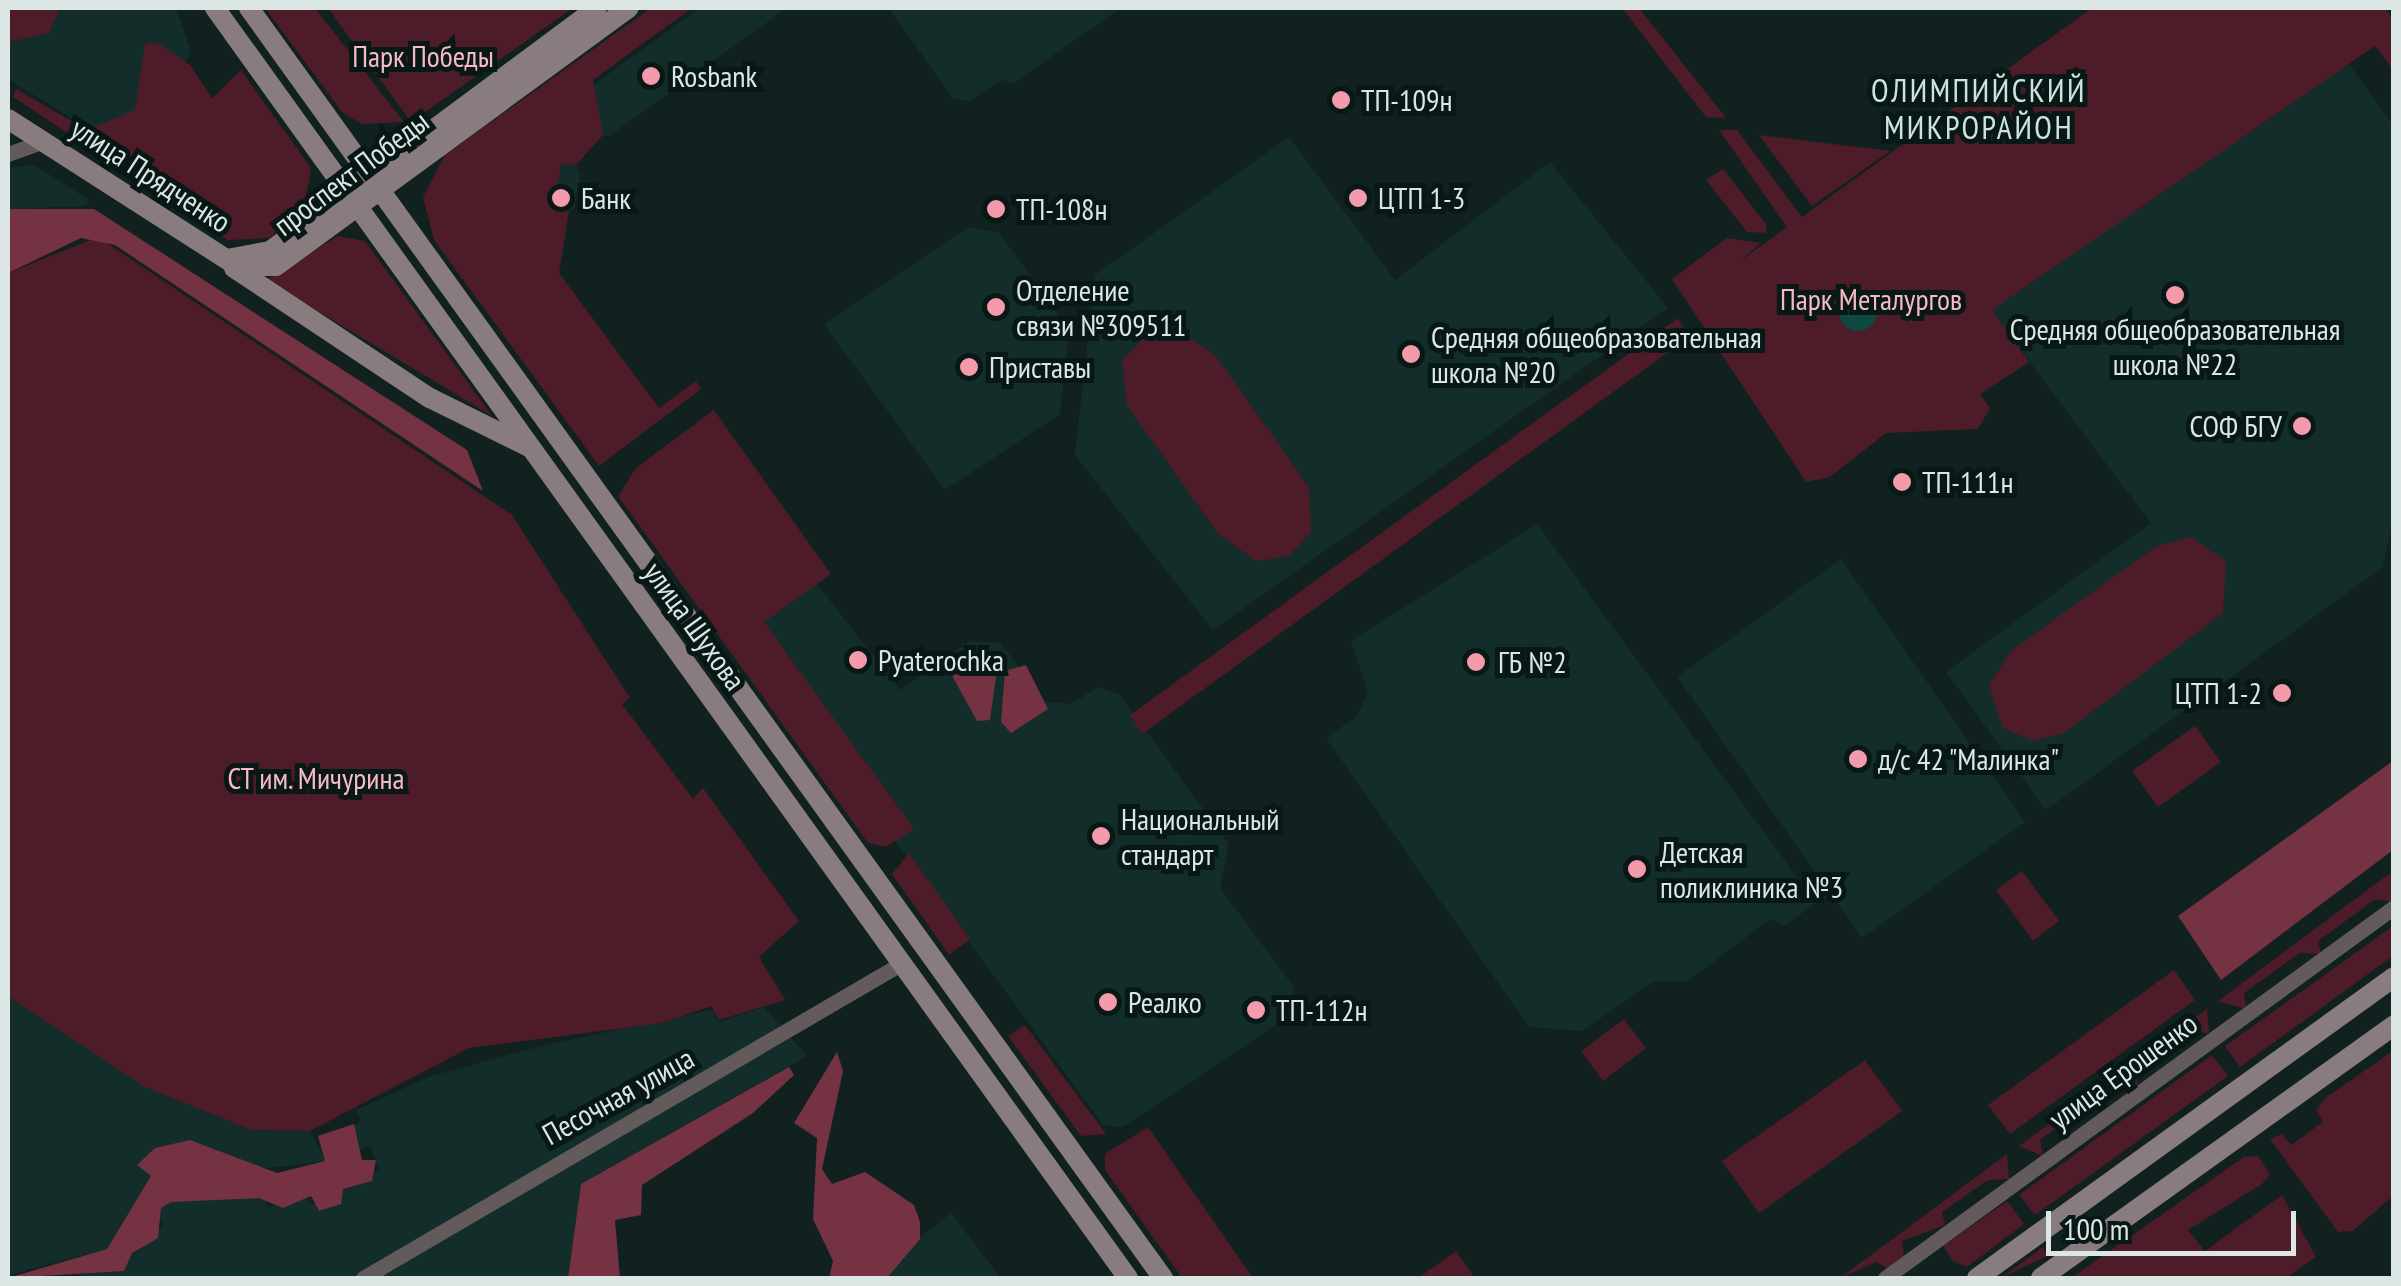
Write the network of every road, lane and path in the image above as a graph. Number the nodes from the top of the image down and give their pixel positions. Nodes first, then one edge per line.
1 (214, 8) edge
2 (249, 8) edge
3 (597, 8) edge
4 (629, 8) edge
5 (8, 119) edge
6 (43, 141) junction
7 (8, 154) edge
8 (375, 182) junction
9 (353, 199) junction
10 (225, 260) junction
11 (558, 441) junction
12 (533, 452) junction
13 (594, 489) junction
14 (570, 505) junction
15 (870, 870) junction
16 (847, 886) junction
17 (2394, 907) edge
18 (925, 947) junction
19 (902, 963) junction
20 (2394, 977) edge
21 (2394, 1025) edge
22 (1126, 1277) edge
23 (363, 1278) edge
24 (1163, 1278) edge
25 (1885, 1278) edge
26 (1977, 1278) edge
27 (2041, 1278) edge

1 - 9 main road, улица Шухова
2 - 8 main road, улица Шухова
3 - 8 main road, проспект Победы
4 - 8 main road, проспект Победы
5 - 6 main road, улица Прядченко
6 - 7 street, улица Прядченко
6 - 10 main road, улица Прядченко
8 - 9 main road, проспект Победы
8 - 11 main road, улица Шухова
9 - 10 main road, проспект Победы
9 - 12 main road, улица Шухова
10 - 12 main road, улица Прядченко
11 - 12 main road
11 - 13 main road, улица Шухова
12 - 14 main road, улица Шухова
13 - 14 main road
13 - 15 main road, улица Шухова
14 - 16 main road, улица Шухова
15 - 16 main road
15 - 18 main road, улица Шухова
16 - 19 main road, улица Шухова
17 - 25 street, улица Ерошенко
18 - 19 main road
18 - 24 main road, улица Шухова
19 - 22 main road, улица Шухова
19 - 23 street, Песочная улица
20 - 26 main road
21 - 27 main road

